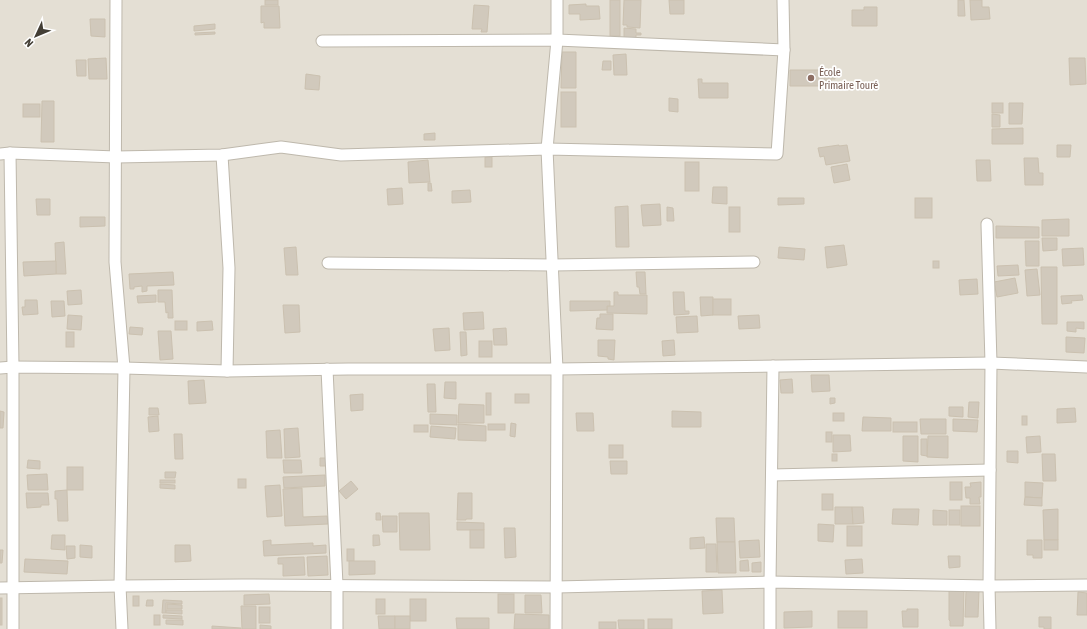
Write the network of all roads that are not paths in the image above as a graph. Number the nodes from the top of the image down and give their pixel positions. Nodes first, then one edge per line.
1 (116, 0) edge
2 (557, 0) edge
3 (783, 0) edge
4 (557, 40) junction
5 (322, 41) dead end
6 (784, 50) junction
7 (547, 149) junction
8 (5, 154) edge
9 (222, 155) junction
10 (116, 157) junction
11 (987, 224) dead end
12 (754, 262) dead end
13 (328, 263) dead end
14 (552, 265) junction
15 (991, 363) junction
16 (773, 366) junction
17 (13, 367) junction
18 (1087, 367) edge
19 (0, 368) edge
20 (124, 368) junction
21 (327, 369) junction
22 (556, 369) junction
23 (227, 371) junction
24 (990, 470) junction
25 (772, 475) junction
26 (770, 582) junction
27 (337, 585) junction
28 (1087, 585) edge
29 (120, 586) junction
30 (556, 586) junction
31 (989, 586) junction
32 (0, 588) edge
33 (13, 588) junction
34 (13, 629) edge
35 (122, 629) edge
36 (337, 629) edge
37 (556, 629) edge
38 (770, 629) edge
39 (990, 629) edge

1 - 10 street
2 - 4 street
3 - 6 street
4 - 5 street
4 - 6 street
4 - 7 street
6 - 7 street
7 - 9 street
7 - 14 street
8 - 10 street
8 - 17 street
9 - 10 street
9 - 23 street
10 - 20 street
11 - 15 street
12 - 14 street
13 - 14 street
14 - 22 street
15 - 16 street
15 - 18 street
15 - 24 street
16 - 22 street
16 - 25 street
17 - 19 street
17 - 20 street
17 - 33 street
20 - 23 street
20 - 29 street
21 - 22 street
21 - 23 street
21 - 27 street
22 - 30 street
24 - 25 street
24 - 31 street
25 - 26 street
26 - 30 street
26 - 31 street
26 - 38 street
27 - 29 street
27 - 30 street
27 - 36 street
28 - 31 street
29 - 33 street
29 - 35 street
30 - 37 street
31 - 39 street
32 - 33 street
33 - 34 street

